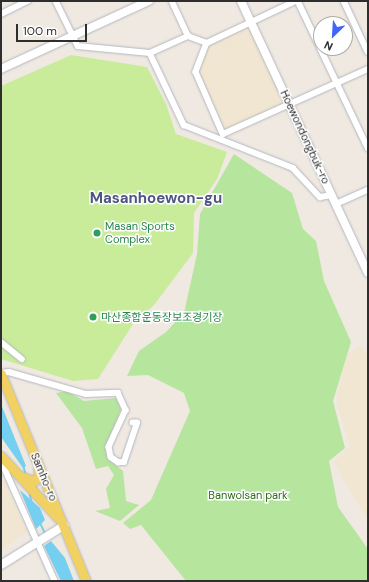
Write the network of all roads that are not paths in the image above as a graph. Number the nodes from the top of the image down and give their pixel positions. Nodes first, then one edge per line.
1 (28, 1) edge
2 (56, 1) edge
3 (150, 1) edge
4 (172, 1) edge
5 (241, 1) edge
6 (297, 1) edge
7 (344, 1) edge
8 (1, 14) edge
9 (251, 22) junction
10 (72, 36) junction
11 (188, 36) junction
12 (207, 43) junction
13 (368, 52) edge
14 (150, 53) junction
15 (1, 69) edge
16 (368, 69) edge
17 (337, 84) junction
18 (290, 104) junction
19 (223, 134) junction
20 (224, 141) junction
21 (368, 148) edge
22 (368, 190) edge
23 (332, 195) junction
24 (336, 204) junction
25 (368, 273) edge
26 (1, 342) edge
27 (22, 359) dead end
28 (1, 374) edge
29 (133, 424) dead end
30 (1, 456) edge
31 (1, 460) edge
32 (37, 463) junction
33 (11, 469) junction
34 (65, 525) junction
35 (37, 540) junction
36 (1, 565) edge
37 (55, 581) edge
38 (86, 581) edge

1 - 8 street
2 - 10 street
3 - 10 main road
4 - 11 street
5 - 9 main road, Hoewondongbuk-ro
6 - 9 street
6 - 17 street
7 - 13 street
9 - 12 street
9 - 18 main road, Hoewondongbuk-ro
10 - 14 street
10 - 15 main road
11 - 12 street
11 - 14 street
12 - 19 street
14 - 20 street
16 - 17 street
17 - 18 street
17 - 21 street
18 - 19 street
18 - 23 main road, Hoewondongbuk-ro
19 - 20 street
20 - 23 street
22 - 24 street
23 - 24 main road, Hoewondongbuk-ro
24 - 25 main road, Hoewondongbuk-ro
26 - 27 street
28 - 29 street
28 - 32 main road, Samho-ro
30 - 33 main road
31 - 35 street
32 - 33 main road
32 - 34 main road, Samho-ro
33 - 34 main road
34 - 35 main road
34 - 38 main road, Samho-ro
35 - 36 main road
35 - 37 street

